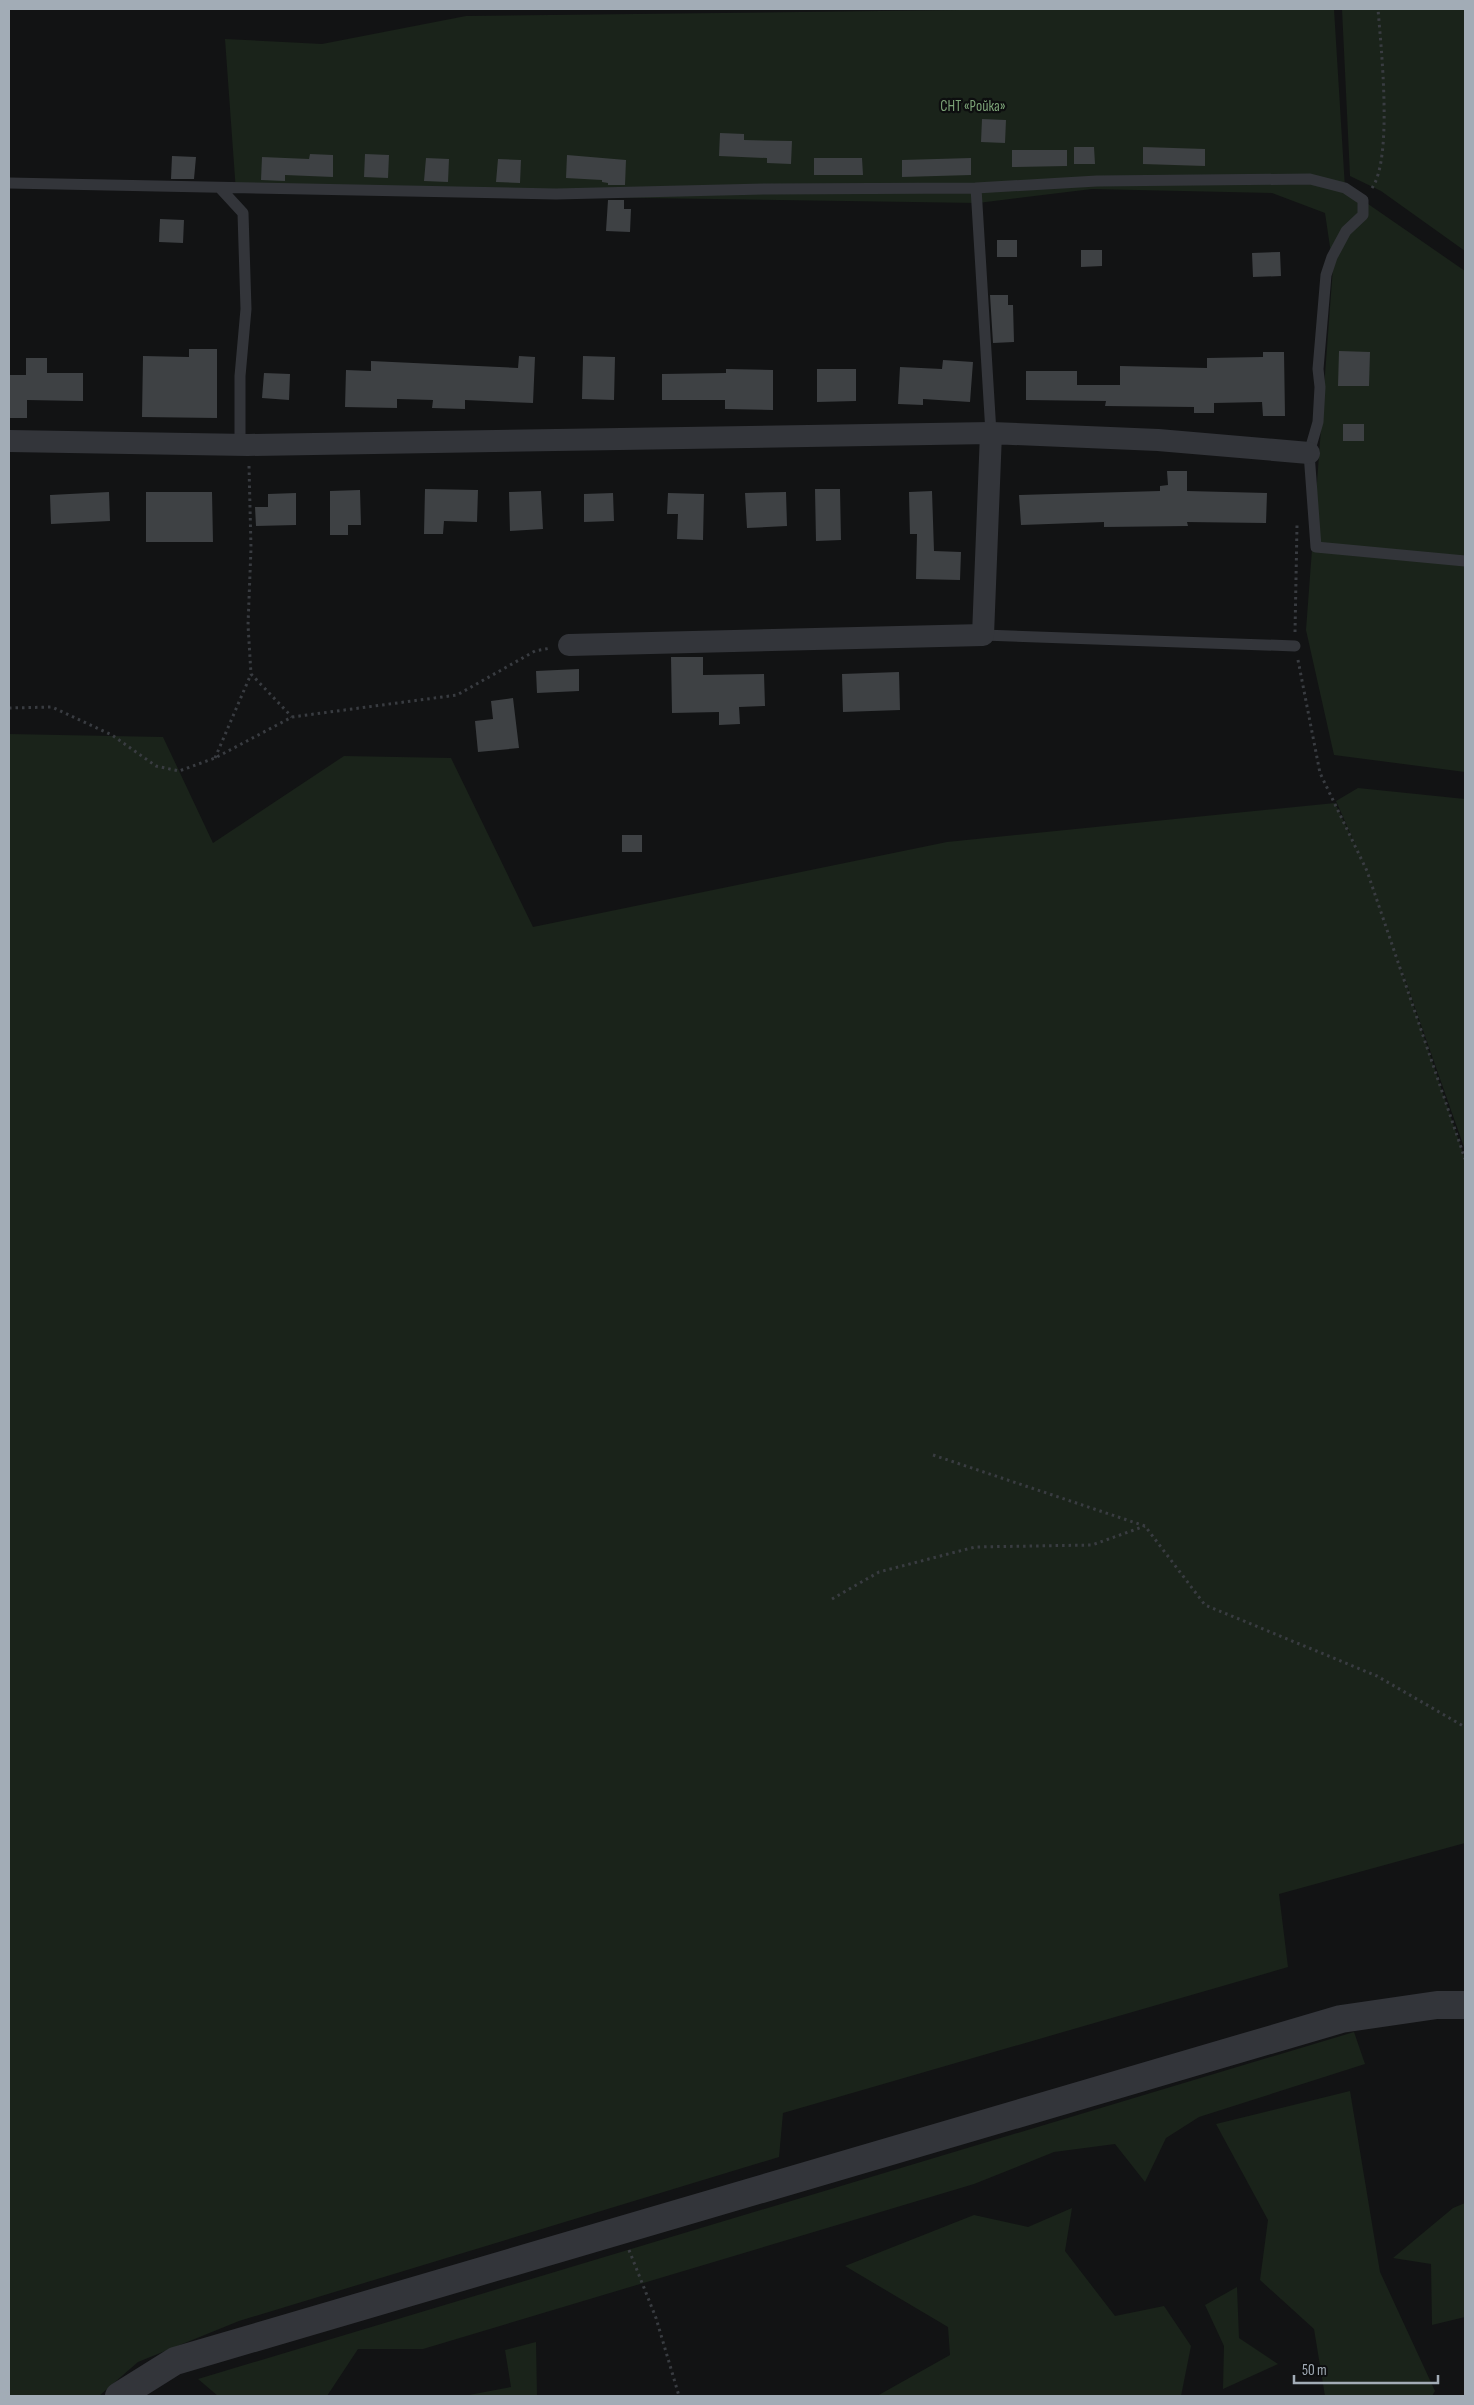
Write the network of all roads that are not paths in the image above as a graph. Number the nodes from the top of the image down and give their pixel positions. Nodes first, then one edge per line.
1 (9, 184) edge
2 (220, 188) junction
3 (976, 188) junction
4 (990, 433) junction
5 (9, 441) edge
6 (244, 445) junction
7 (1309, 453) junction
8 (1465, 561) edge
9 (983, 635) junction
10 (569, 645) road end
11 (1295, 646) road end
12 (1465, 2006) edge
13 (119, 2396) edge

1 - 2 lane
2 - 3 lane
2 - 6 lane
3 - 4 lane
3 - 7 lane
4 - 6 street
4 - 7 street
4 - 9 street
5 - 6 street
7 - 8 lane
9 - 10 street
9 - 11 lane
12 - 13 street

